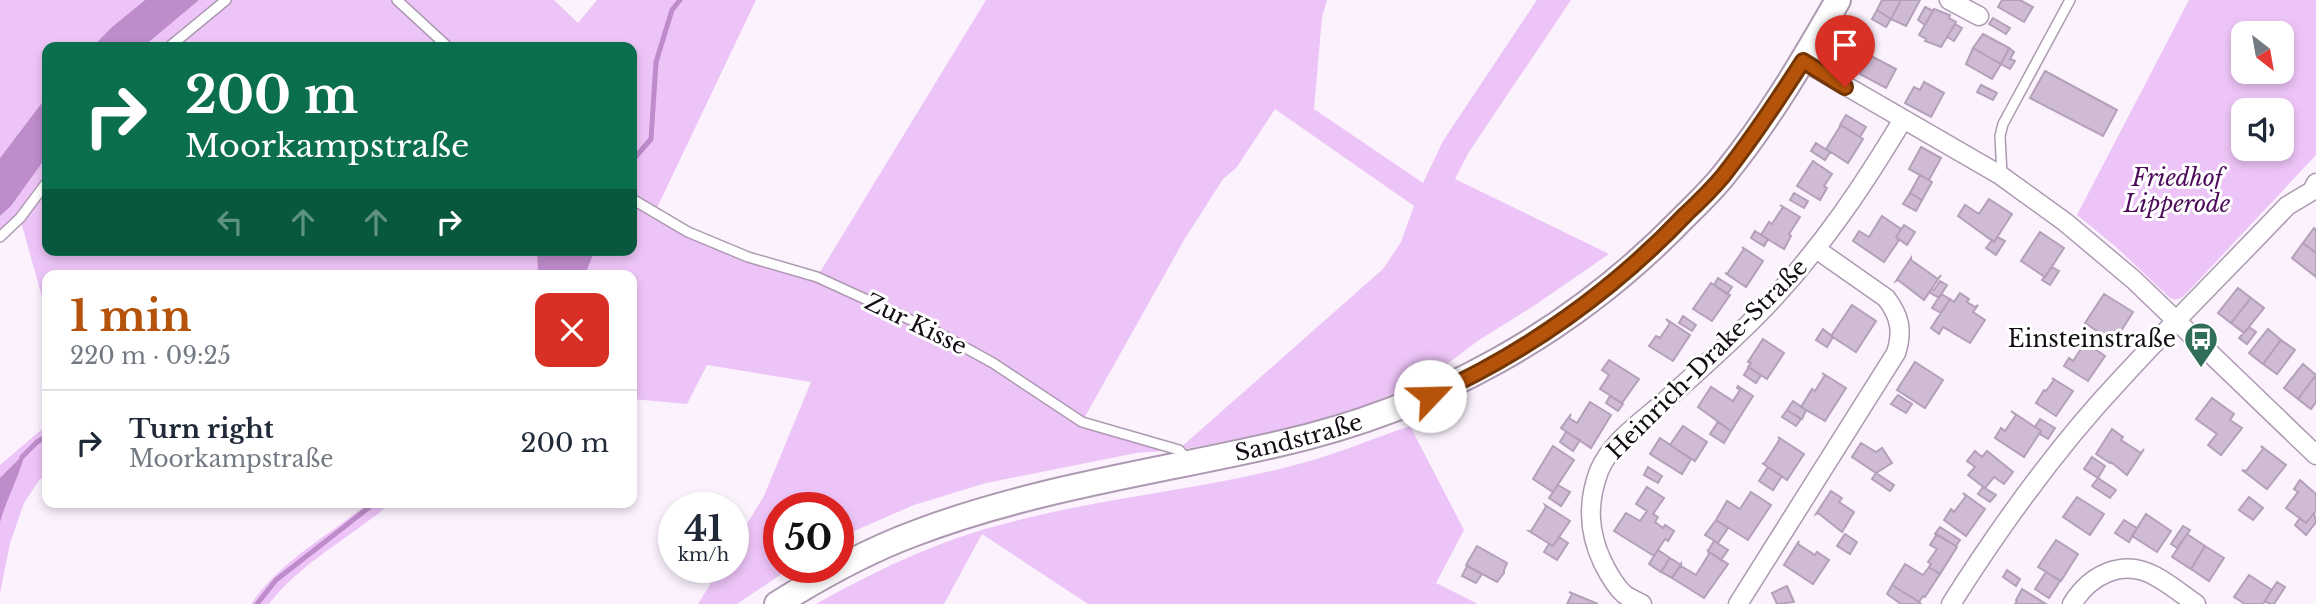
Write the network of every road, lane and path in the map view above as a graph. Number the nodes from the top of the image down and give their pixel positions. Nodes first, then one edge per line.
1 (226, 0) edge
2 (397, 0) edge
3 (1838, 0) edge
4 (1949, 0) edge
5 (2070, 0) edge
6 (1979, 16) dead end
7 (175, 42) edge
8 (443, 42) edge
9 (1803, 61) junction
10 (1902, 121) junction
11 (2002, 177) junction
12 (42, 189) edge
13 (2315, 190) edge
14 (637, 202) edge
15 (0, 237) edge
16 (1816, 249) junction
17 (2177, 321) junction
18 (2316, 455) edge
19 (1190, 463) junction
20 (778, 604) edge
21 (1642, 604) edge
22 (1738, 604) edge
23 (1951, 604) edge
24 (2071, 604) edge
25 (2196, 604) edge

1 - 7 lane
2 - 8 lane
3 - 9 main road, Sandstraße
4 - 6 street
5 - 11 lane
9 - 10 street
9 - 19 main road, Sandstraße
10 - 11 street
10 - 16 street, Heinrich-Drake-Straße
11 - 17 street
12 - 15 lane
13 - 17 street
14 - 19 lane, Zur Kisse
16 - 21 street, Heinrich-Drake-Straße
16 - 22 street
17 - 18 street
17 - 23 street
19 - 20 main road, Sandstraße
24 - 25 street

